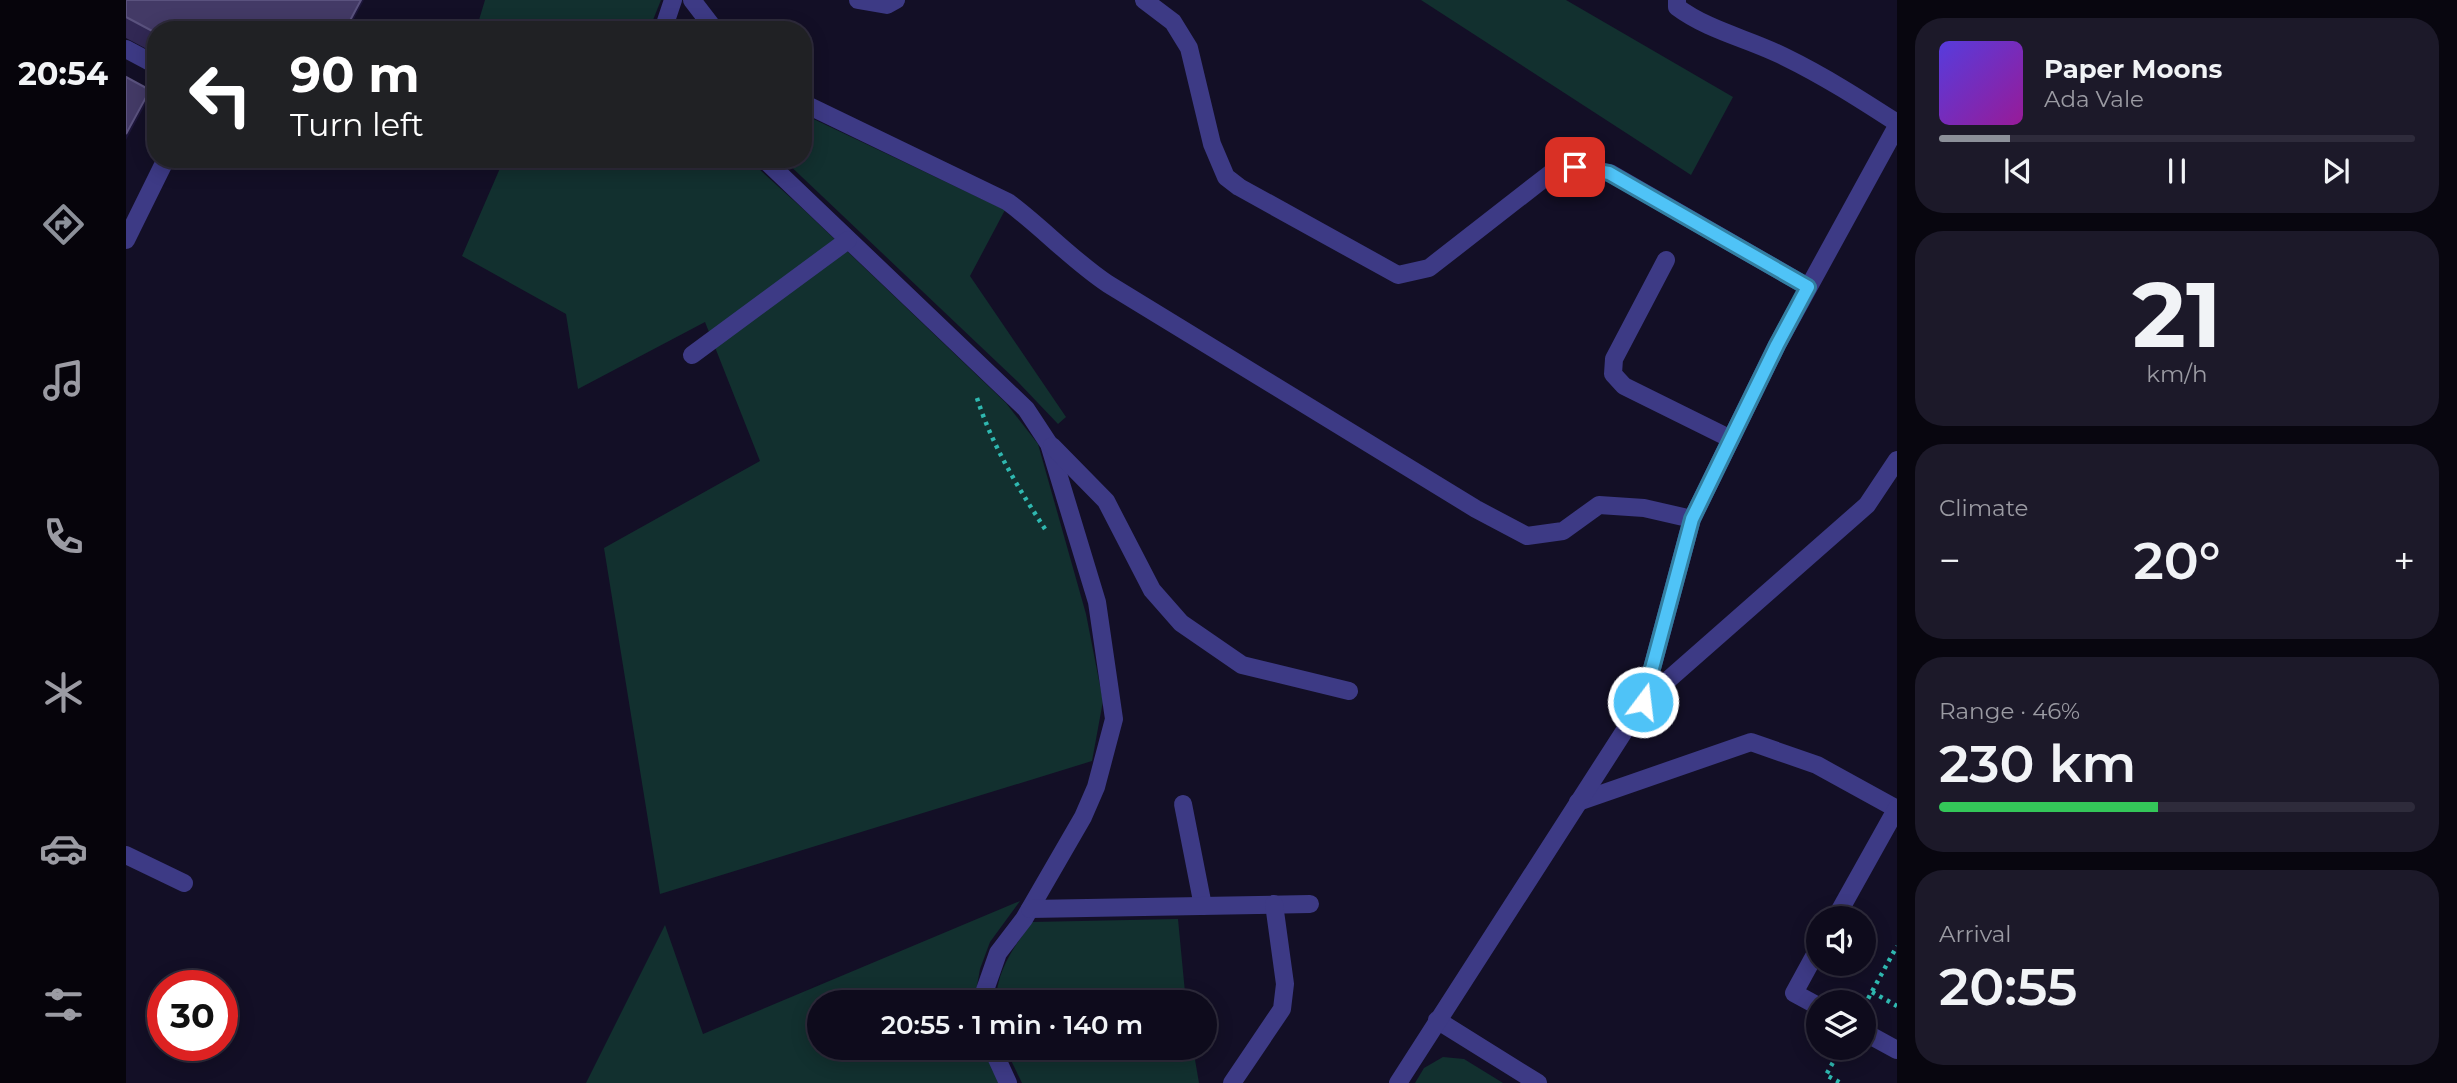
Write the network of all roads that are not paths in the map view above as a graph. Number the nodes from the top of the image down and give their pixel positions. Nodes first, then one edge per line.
1 (673, 0) edge
2 (692, 0) edge
3 (858, 0) edge
4 (897, 0) edge
5 (1144, 0) edge
6 (1677, 0) edge
7 (666, 21) edge
8 (708, 21) edge
9 (126, 49) edge
10 (147, 60) edge
11 (812, 107) edge
12 (1897, 125) edge
13 (162, 168) edge
14 (773, 168) edge
15 (126, 240) edge
16 (848, 240) junction
17 (1666, 260) dead end
18 (1808, 287) junction
19 (692, 355) dead end
20 (1731, 439) junction
21 (1049, 444) junction
22 (1897, 460) edge
23 (1891, 481) edge
24 (1692, 519) junction
25 (1349, 691) dead end
26 (1643, 702) junction
27 (1578, 802) junction
28 (1183, 804) dead end
29 (1897, 809) edge
30 (126, 855) edge
31 (184, 883) dead end
32 (1274, 904) junction
33 (1310, 904) dead end
34 (1203, 905) junction
35 (1842, 906) edge
36 (1030, 909) junction
37 (1806, 971) edge
38 (985, 990) edge
39 (1806, 1000) edge
40 (1437, 1020) junction
41 (1876, 1039) edge
42 (1897, 1050) edge
43 (997, 1060) edge
44 (1008, 1083) edge
45 (1232, 1083) edge
46 (1398, 1083) edge
47 (1538, 1083) edge

1 - 7 street
2 - 8 street
3 - 4 street
5 - 18 street
6 - 12 street
9 - 10 street
11 - 24 street
12 - 18 street
13 - 15 street
14 - 16 street
16 - 19 street
16 - 21 street
17 - 20 street
18 - 20 street
20 - 24 street
21 - 25 street
21 - 36 street
22 - 23 street
23 - 26 street
24 - 26 street
26 - 27 street
27 - 29 street
27 - 40 street
28 - 34 street
29 - 35 street
30 - 31 street
32 - 33 street
32 - 34 street
32 - 45 street
34 - 36 street
36 - 38 street
37 - 39 street
40 - 46 street
40 - 47 street
41 - 42 street
43 - 44 street

